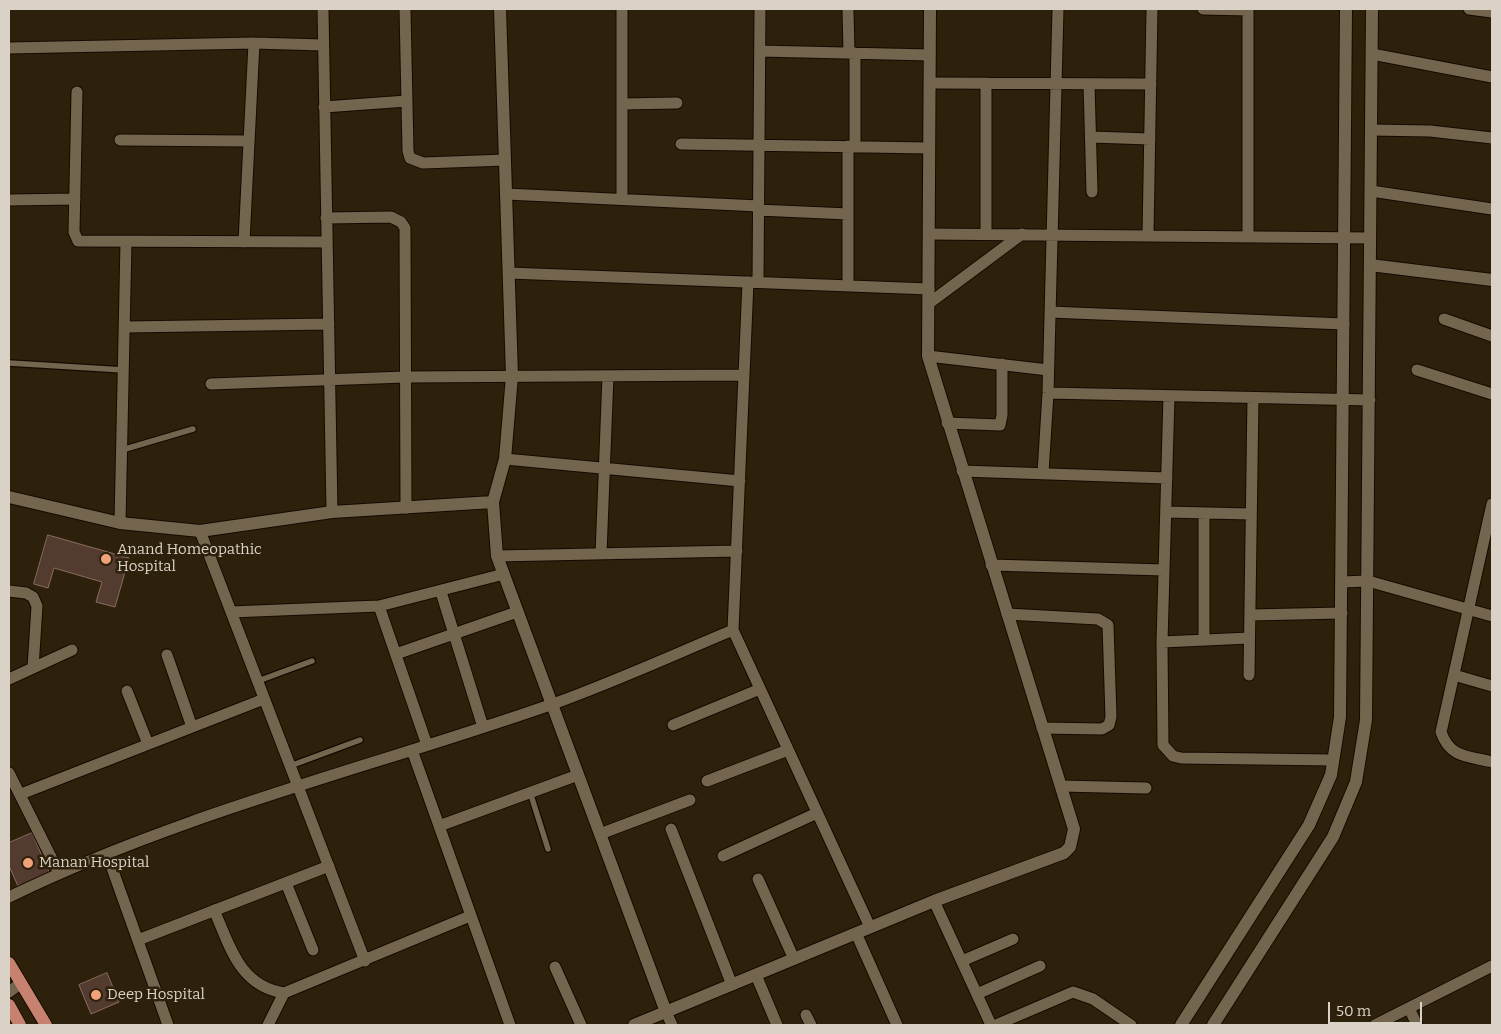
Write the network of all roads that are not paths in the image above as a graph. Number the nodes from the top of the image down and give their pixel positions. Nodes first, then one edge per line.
1 (323, 9) edge
2 (405, 9) edge
3 (500, 9) edge
4 (622, 9) edge
5 (760, 9) edge
6 (848, 9) edge
7 (930, 9) edge
8 (1058, 9) edge
9 (1152, 9) edge
10 (1203, 9) edge
11 (1346, 9) edge
12 (1372, 9) edge
13 (1469, 9) edge
14 (1492, 12) edge
15 (254, 43) junction
16 (323, 45) junction
17 (9, 48) edge
18 (760, 51) junction
19 (852, 53) junction
20 (1372, 54) junction
21 (930, 55) junction
22 (1492, 77) edge
23 (930, 83) junction
24 (986, 83) junction
25 (1056, 84) junction
26 (1089, 84) junction
27 (1151, 84) junction
28 (77, 92) dead end
29 (407, 102) junction
30 (622, 104) junction
31 (677, 104) dead end
32 (324, 107) junction
33 (1371, 130) junction
34 (1091, 137) junction
35 (1492, 138) edge
36 (1150, 139) junction
37 (120, 140) dead end
38 (250, 142) junction
39 (681, 144) dead end
40 (759, 144) junction
41 (851, 146) junction
42 (929, 148) junction
43 (505, 160) junction
44 (1371, 191) junction
45 (1092, 192) dead end
46 (506, 194) junction
47 (75, 199) junction
48 (622, 199) junction
49 (9, 200) edge
50 (759, 208) junction
51 (1492, 209) edge
52 (848, 214) junction
53 (326, 218) junction
54 (929, 234) junction
55 (986, 234) junction
56 (1022, 234) junction
57 (1052, 235) junction
58 (1148, 235) junction
59 (1248, 236) junction
60 (1344, 238) junction
61 (1370, 238) junction
62 (126, 242) junction
63 (244, 242) junction
64 (327, 242) junction
65 (1370, 265) junction
66 (509, 273) junction
67 (1492, 280) edge
68 (753, 282) junction
69 (848, 286) junction
70 (929, 289) junction
71 (928, 304) junction
72 (1050, 312) junction
73 (1444, 319) dead end
74 (329, 324) junction
75 (1344, 324) junction
76 (125, 327) junction
77 (1492, 336) edge
78 (928, 356) junction
79 (9, 363) edge
80 (1002, 364) junction
81 (124, 370) junction
82 (1048, 370) junction
83 (1417, 370) dead end
84 (744, 375) junction
85 (512, 376) junction
86 (608, 376) junction
87 (405, 377) junction
88 (330, 379) junction
89 (211, 384) dead end
90 (1048, 393) junction
91 (1492, 394) edge
92 (1169, 396) junction
93 (1253, 398) junction
94 (1343, 400) junction
95 (1370, 400) junction
96 (947, 423) junction
97 (193, 429) dead end
98 (122, 450) junction
99 (505, 458) junction
100 (604, 468) junction
101 (962, 470) junction
102 (1043, 473) junction
103 (1167, 478) junction
104 (740, 481) junction
105 (9, 497) edge
106 (493, 502) junction
107 (1492, 504) edge
108 (406, 508) junction
109 (332, 512) junction
110 (1166, 512) junction
111 (1204, 513) junction
112 (1251, 514) junction
113 (120, 523) junction
114 (200, 531) junction
115 (737, 550) junction
116 (601, 554) junction
117 (497, 556) junction
118 (991, 565) junction
119 (1164, 570) junction
120 (504, 574) junction
121 (1368, 581) junction
122 (1342, 582) junction
123 (9, 591) edge
124 (441, 592) junction
125 (379, 606) junction
126 (1469, 609) junction
127 (231, 612) junction
128 (518, 612) junction
129 (1342, 613) junction
130 (1007, 614) junction
131 (1250, 615) junction
132 (1492, 616) edge
133 (734, 630) junction
134 (453, 633) junction
135 (1249, 638) junction
136 (1204, 640) junction
137 (1162, 642) junction
138 (72, 650) dead end
139 (396, 654) junction
140 (166, 655) dead end
141 (312, 661) dead end
142 (33, 668) junction
143 (1249, 675) dead end
144 (1454, 675) junction
145 (9, 680) edge
146 (258, 681) junction
147 (1492, 686) edge
148 (760, 689) junction
149 (127, 691) dead end
150 (264, 699) junction
151 (552, 704) junction
152 (674, 725) dead end
153 (192, 727) junction
154 (484, 727) junction
155 (1042, 728) junction
156 (360, 740) dead end
157 (148, 744) junction
158 (427, 745) junction
159 (412, 750) junction
160 (788, 750) junction
161 (1333, 760) junction
162 (1492, 762) edge
163 (290, 766) junction
164 (9, 773) edge
165 (578, 775) junction
166 (707, 781) dead end
167 (1061, 786) junction
168 (298, 787) junction
169 (1146, 788) dead end
170 (530, 792) junction
171 (21, 794) junction
172 (690, 800) dead end
173 (817, 813) junction
174 (439, 826) junction
175 (671, 829) dead end
176 (600, 834) junction
177 (548, 849) dead end
178 (107, 854) junction
179 (723, 856) dead end
180 (329, 866) junction
181 (59, 873) junction
182 (758, 879) dead end
183 (286, 883) junction
184 (9, 897) edge
185 (934, 901) junction
186 (214, 910) junction
187 (470, 916) junction
188 (870, 927) junction
189 (856, 933) junction
190 (1013, 939) dead end
191 (138, 940) junction
192 (313, 950) dead end
193 (794, 959) junction
194 (365, 961) junction
195 (962, 961) junction
196 (9, 963) edge
197 (1040, 966) dead end
198 (1492, 966) edge
199 (555, 967) dead end
200 (756, 975) junction
201 (20, 983) junction
202 (732, 984) junction
203 (9, 992) edge
204 (284, 993) junction
205 (977, 994) junction
206 (9, 1005) edge
207 (1409, 1008) junction
208 (666, 1012) junction
209 (20, 1025) edge
210 (46, 1025) edge
211 (168, 1025) edge
212 (268, 1025) edge
213 (510, 1025) edge
214 (582, 1025) edge
215 (634, 1025) edge
216 (672, 1025) edge
217 (777, 1025) edge
218 (897, 1025) edge
219 (991, 1025) edge
220 (996, 1025) edge
221 (1131, 1025) edge
222 (1181, 1025) edge
223 (1213, 1025) edge
224 (1375, 1025) edge
225 (1417, 1025) edge

1 - 16 street
2 - 29 street
3 - 43 street
4 - 30 street
5 - 18 street
6 - 19 street
7 - 21 street
8 - 25 street
9 - 27 street
10 - 59 street
11 - 60 street
12 - 20 street
13 - 14 street
15 - 16 street
15 - 17 street
15 - 38 street
16 - 32 street
18 - 19 street
18 - 40 street
19 - 21 street
19 - 41 street
20 - 22 street
20 - 33 street
21 - 23 street
23 - 24 street
23 - 42 street
24 - 25 street
24 - 55 street
25 - 26 street
25 - 57 street
26 - 27 street
26 - 34 street
27 - 36 street
28 - 47 street
29 - 32 street
29 - 43 street
30 - 31 street
30 - 48 street
32 - 53 street
33 - 35 street
33 - 44 street
34 - 36 street
34 - 45 street
36 - 58 street
37 - 38 street
38 - 63 street
39 - 40 street
40 - 41 street
40 - 50 street
41 - 42 street
41 - 52 street
42 - 54 street
43 - 46 street
44 - 51 street
44 - 61 street
46 - 48 street
46 - 66 street
47 - 49 street
47 - 62 street
48 - 50 street
50 - 52 street
50 - 68 street
52 - 69 street
53 - 64 street
53 - 87 street
54 - 55 street
54 - 70 street
55 - 56 street
56 - 57 street
56 - 71 street
57 - 58 street
57 - 72 street
58 - 59 street
59 - 60 street
60 - 61 street
60 - 75 street
61 - 65 street
62 - 63 street
62 - 76 street
63 - 64 street
64 - 74 street
65 - 67 street
65 - 95 street
66 - 68 street
66 - 85 street
68 - 69 street
68 - 84 street
69 - 70 street
70 - 71 street
71 - 78 street
72 - 75 street
72 - 82 street
73 - 77 street
74 - 76 street
74 - 88 street
75 - 94 street
76 - 81 street
78 - 80 street
78 - 96 street
79 - 81 lane
80 - 82 street
80 - 96 street
81 - 98 street
82 - 90 street
83 - 91 street
84 - 86 street
84 - 104 street
85 - 86 street
85 - 87 street
85 - 99 street
86 - 100 street
87 - 88 street
87 - 108 street
88 - 89 street
88 - 109 street
90 - 92 street
90 - 102 street
92 - 93 street
92 - 103 street
93 - 94 street
93 - 112 street
94 - 95 street
94 - 122 street
95 - 121 street
96 - 101 street
97 - 98 lane
98 - 113 street
99 - 100 street
99 - 106 street
100 - 104 street
100 - 116 street
101 - 102 street
101 - 118 street
102 - 103 street
103 - 110 street
104 - 115 street
105 - 113 street
106 - 108 street
106 - 117 street
107 - 126 street
108 - 109 street
109 - 114 street
110 - 111 street
110 - 119 street
111 - 112 street
111 - 136 street
112 - 131 street
113 - 114 street
114 - 127 street
115 - 116 street
115 - 133 street
116 - 117 street
117 - 120 street
118 - 119 street
118 - 130 street
119 - 137 street
120 - 124 street
120 - 128 street
121 - 122 street
121 - 126 street
121 - 223 street
122 - 129 street
123 - 142 street
124 - 125 street
124 - 134 street
125 - 127 street
125 - 139 street
126 - 132 street
126 - 144 street
127 - 146 street
128 - 134 street
128 - 151 street
129 - 131 street
129 - 161 street
130 - 155 street
130 - 155 street
131 - 135 street
133 - 148 street
133 - 151 street
134 - 139 street
134 - 154 street
135 - 136 street
135 - 143 street
136 - 137 street
137 - 161 street
138 - 142 street
139 - 158 street
140 - 153 street
141 - 146 lane
142 - 145 street
144 - 147 street
144 - 162 street
146 - 150 street
148 - 152 street
148 - 160 street
149 - 157 street
150 - 153 street
150 - 163 street
151 - 154 street
151 - 165 street
153 - 157 street
154 - 158 street
155 - 167 street
156 - 163 lane
157 - 171 street
158 - 159 street
159 - 168 street
159 - 174 street
160 - 166 street
160 - 173 street
161 - 222 street
163 - 168 street
164 - 171 street
165 - 170 street
165 - 176 street
167 - 169 street
167 - 185 street
168 - 178 street
168 - 180 street
170 - 174 street
170 - 177 lane
171 - 181 street
172 - 176 street
173 - 179 street
173 - 188 street
174 - 187 street
175 - 202 street
176 - 208 street
178 - 181 street
178 - 191 street
180 - 183 street
180 - 194 street
181 - 184 street
182 - 193 street
183 - 186 street
183 - 192 street
185 - 188 street
185 - 195 street
186 - 191 street
186 - 204 street
187 - 194 street
187 - 213 street
188 - 189 street
189 - 193 street
189 - 218 street
190 - 195 street
191 - 211 street
193 - 200 street
194 - 204 street
195 - 205 street
196 - 201 main road
197 - 205 street
198 - 207 street
199 - 214 street
200 - 202 street
200 - 217 street
201 - 203 street
201 - 210 main road
202 - 208 street
204 - 212 street
205 - 219 street
206 - 209 main road
207 - 224 street
207 - 225 street
208 - 215 street
208 - 216 street
220 - 221 street

